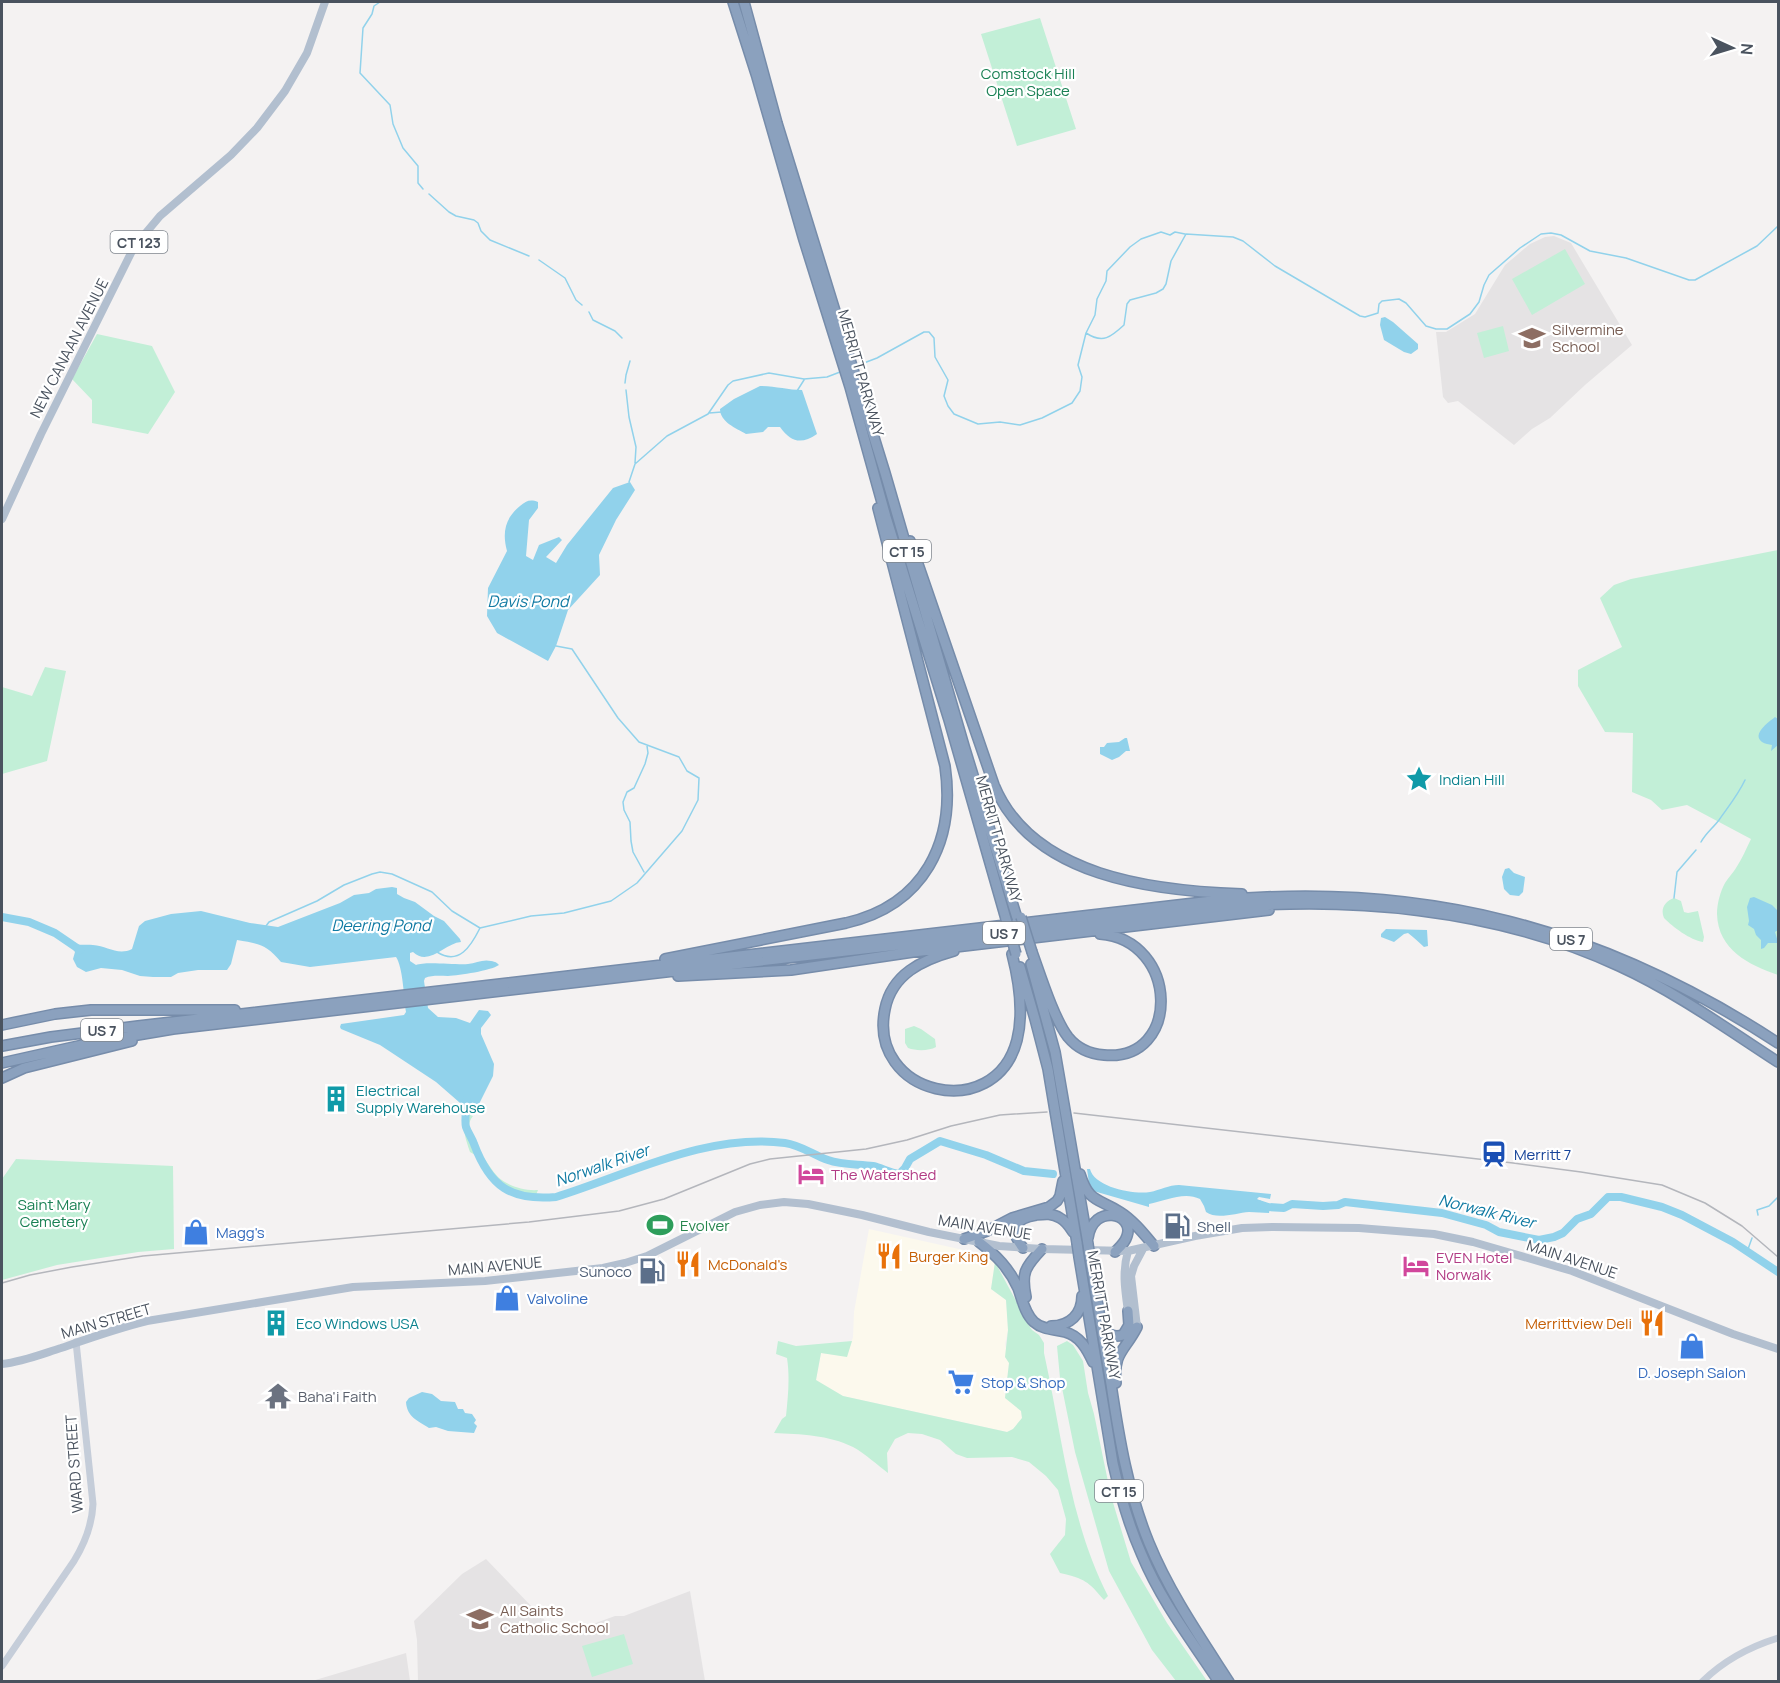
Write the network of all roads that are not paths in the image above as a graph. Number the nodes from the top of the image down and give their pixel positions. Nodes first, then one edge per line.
1 (325, 2) edge
2 (733, 2) edge
3 (744, 2) edge
4 (832, 315) junction
5 (854, 386) junction
6 (863, 435) junction
7 (885, 473) junction
8 (2, 519) edge
9 (952, 719) junction
10 (958, 740) junction
11 (1316, 896) junction
12 (1367, 905) junction
13 (1055, 936) junction
14 (1018, 939) junction
15 (1030, 952) junction
16 (1014, 954) junction
17 (643, 971) junction
18 (620, 973) junction
19 (435, 995) junction
20 (398, 1000) junction
21 (231, 1013) junction
22 (2, 1025) edge
23 (196, 1028) junction
24 (1779, 1043) edge
25 (2, 1046) edge
26 (1779, 1062) edge
27 (2, 1063) edge
28 (2, 1078) edge
29 (1070, 1138) junction
30 (1062, 1155) junction
31 (964, 1239) junction
32 (979, 1242) junction
33 (1077, 1243) junction
34 (1088, 1244) junction
35 (1154, 1246) junction
36 (1023, 1248) junction
37 (1042, 1249) junction
38 (1143, 1249) junction
39 (1128, 1251) junction
40 (1115, 1252) junction
41 (1082, 1278) junction
42 (220, 1309) joint
43 (1128, 1311) joint
44 (1100, 1316) junction
45 (1137, 1327) joint
46 (1140, 1341) dead end
47 (76, 1342) junction
48 (1126, 1344) junction
49 (1779, 1349) edge
50 (2, 1364) edge
51 (1101, 1384) junction
52 (1118, 1433) junction
53 (1779, 1638) edge
54 (2, 1666) edge
55 (1219, 1682) edge
56 (1229, 1682) edge
57 (1702, 1682) edge

1 - 8 main road, NEW CANAAN AVENUE / CT 123
2 - 4 highway, MERRITT PARKWAY / CT 15
3 - 4 highway, MERRITT PARKWAY / CT 15
4 - 5 highway, MERRITT PARKWAY / CT 15
5 - 6 highway, MERRITT PARKWAY / CT 15
5 - 7 highway, MERRITT PARKWAY / CT 15
6 - 9 highway, MERRITT PARKWAY / CT 15
6 - 17 highway
7 - 9 highway, MERRITT PARKWAY / CT 15
7 - 11 highway
9 - 10 highway, MERRITT PARKWAY / CT 15
10 - 15 highway, MERRITT PARKWAY / CT 15, bridge
10 - 16 highway, MERRITT PARKWAY / CT 15, bridge
11 - 17 highway, US 7
11 - 24 highway, US 7
12 - 13 highway
12 - 17 highway, US 7
12 - 26 highway, US 7
13 - 14 highway
13 - 15 highway
14 - 16 highway
14 - 17 highway
15 - 29 highway, MERRITT PARKWAY / CT 15
16 - 30 highway, MERRITT PARKWAY / CT 15
17 - 18 highway
17 - 18 highway
18 - 19 highway
18 - 19 highway
19 - 20 highway
20 - 21 highway
20 - 23 highway
21 - 22 highway
21 - 25 highway, US 7
23 - 27 highway, US 7
23 - 28 highway
29 - 34 highway, MERRITT PARKWAY / CT 15
29 - 35 highway
30 - 31 highway
30 - 33 highway, MERRITT PARKWAY / CT 15
31 - 32 main road, MAIN AVENUE
31 - 42 main road, MAIN AVENUE
32 - 36 main road, MAIN AVENUE
32 - 51 highway
33 - 36 highway
33 - 41 highway, MERRITT PARKWAY / CT 15, bridge
34 - 40 highway
34 - 44 highway, MERRITT PARKWAY / CT 15, bridge
35 - 38 main road, MAIN AVENUE
35 - 49 main road, MAIN AVENUE
36 - 37 main road, MAIN AVENUE
37 - 40 main road, MAIN AVENUE
37 - 41 highway
38 - 39 main road, MAIN AVENUE
38 - 45 main road
39 - 40 main road, MAIN AVENUE
39 - 43 main road
41 - 51 highway, MERRITT PARKWAY / CT 15
42 - 47 main road, MAIN STREET
43 - 44 highway
44 - 52 highway, MERRITT PARKWAY / CT 15
45 - 48 highway
46 - 48 highway
47 - 50 main road, MAIN STREET
47 - 54 main road, WARD STREET
48 - 52 highway
51 - 55 highway, MERRITT PARKWAY / CT 15
52 - 56 highway, MERRITT PARKWAY / CT 15
53 - 57 main road

